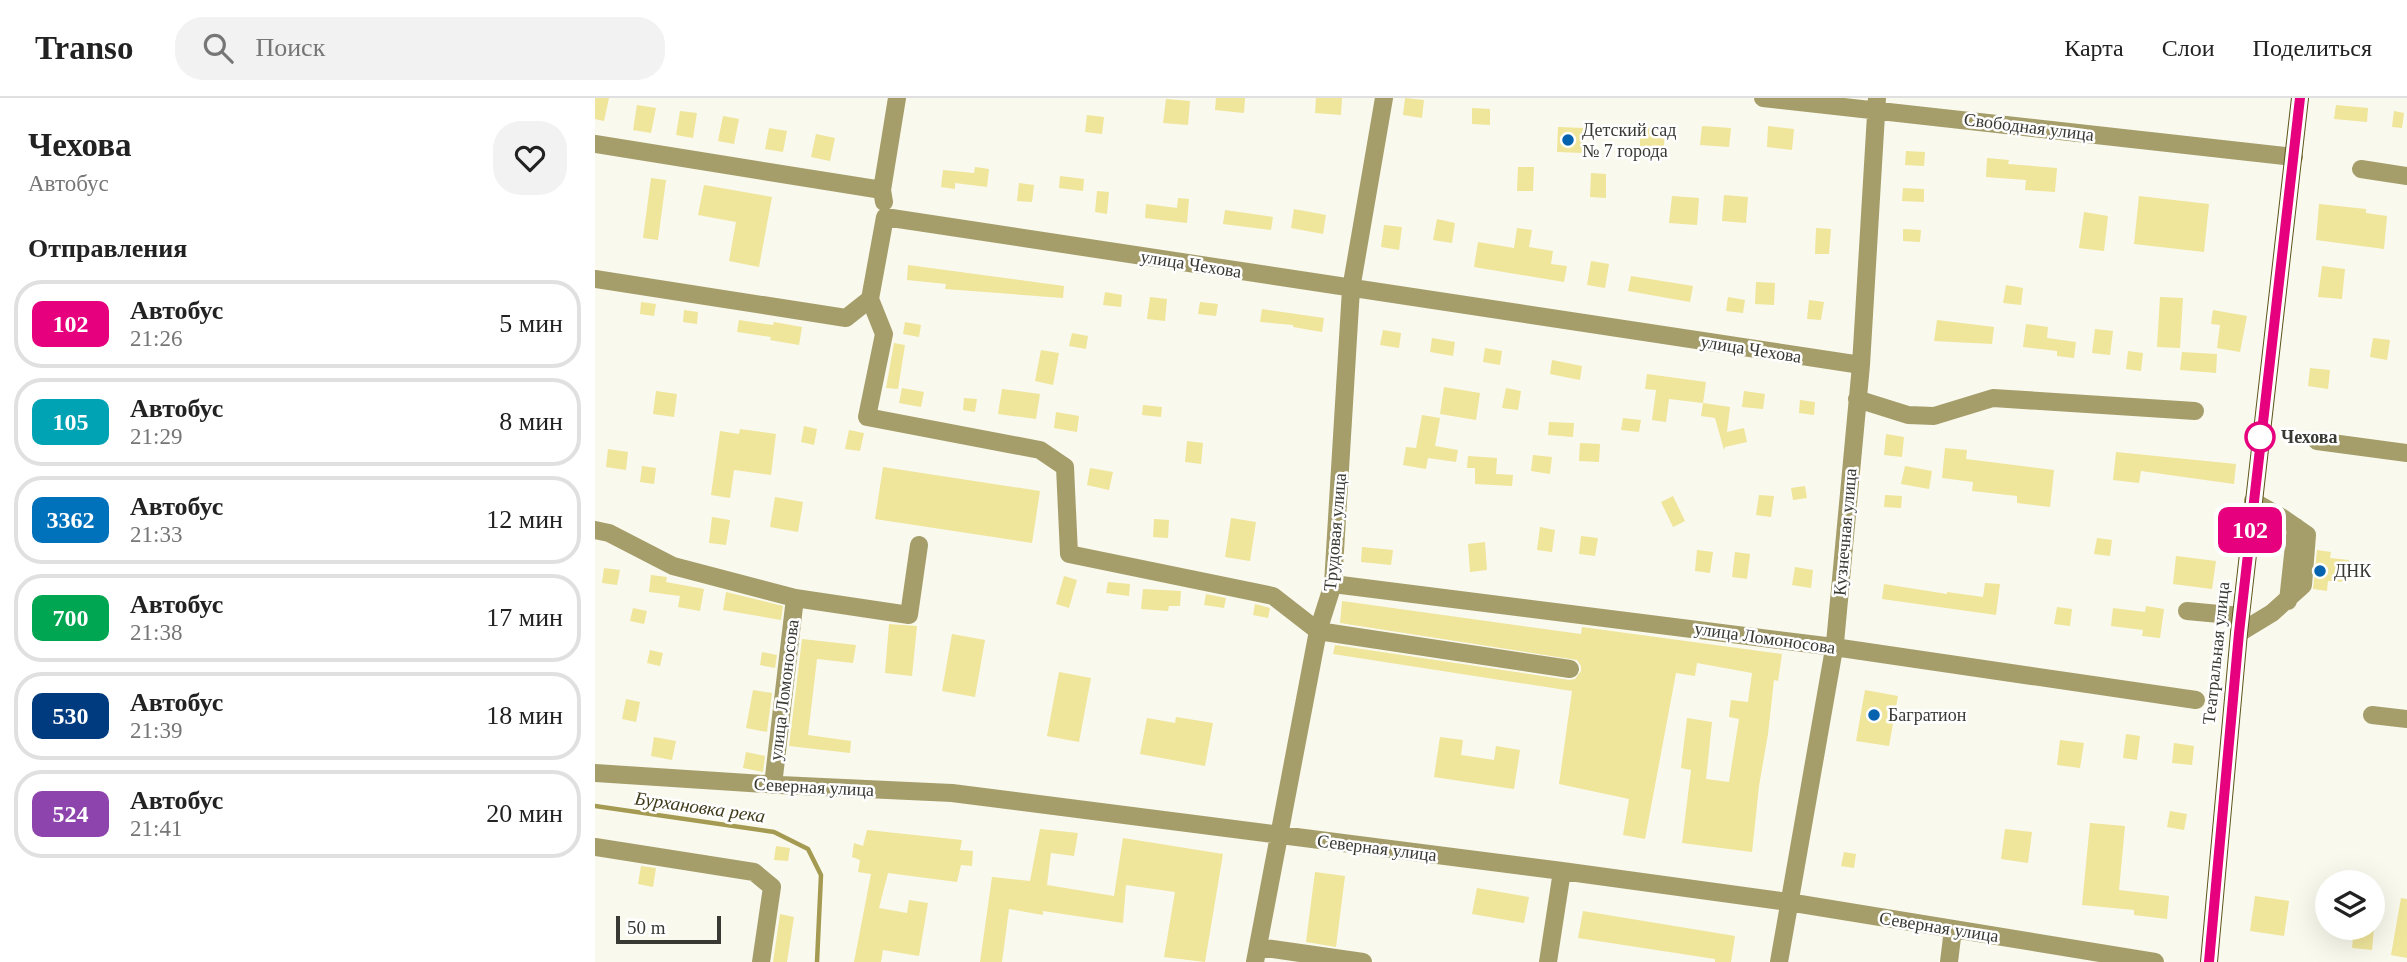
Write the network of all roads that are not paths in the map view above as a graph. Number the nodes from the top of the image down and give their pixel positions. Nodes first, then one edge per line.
1 (897, 98) edge
2 (1384, 98) edge
3 (1763, 98) edge
4 (2300, 98) edge
5 (1877, 104) edge
6 (595, 144) edge
7 (2294, 157) junction
8 (2361, 169) dead end
9 (2407, 176) edge
10 (882, 190) junction
11 (885, 217) junction
12 (595, 279) edge
13 (1351, 289) junction
14 (870, 299) junction
15 (1861, 365) junction
16 (1857, 399) junction
17 (2195, 411) dead end
18 (2317, 441) dead end
19 (2407, 453) edge
20 (2253, 501) junction
21 (595, 530) edge
22 (919, 545) dead end
23 (1333, 583) junction
24 (795, 598) junction
25 (2187, 611) dead end
26 (2240, 625) junction
27 (1318, 631) junction
28 (1834, 647) junction
29 (1570, 669) dead end
30 (2196, 700) dead end
31 (2372, 715) dead end
32 (2407, 719) edge
33 (595, 773) edge
34 (772, 785) junction
35 (1279, 835) junction
36 (595, 848) edge
37 (1562, 871) junction
38 (1788, 902) junction
39 (1954, 929) junction
40 (1257, 954) edge
41 (761, 962) edge
42 (1363, 962) edge
43 (1548, 962) edge
44 (1779, 962) edge
45 (1949, 962) edge
46 (2155, 962) edge
47 (2209, 962) edge

1 - 10 street
2 - 13 street, Трудовая улица
3 - 5 street, Свободная улица
4 - 7 main road, Театральная улица
5 - 7 street, Свободная улица
5 - 15 street, Кузнечная улица
6 - 10 street
7 - 20 main road, Театральная улица
8 - 9 street
10 - 11 street
11 - 13 street, улица Чехова
11 - 14 street
12 - 14 street
13 - 15 street, улица Чехова
13 - 23 street, Трудовая улица
14 - 27 street
15 - 16 street, Кузнечная улица
16 - 17 street
16 - 28 street, Кузнечная улица
18 - 19 street
20 - 26 main road, Театральная улица
20 - 26 street
21 - 24 street, улица Ломоносова
22 - 24 street
23 - 27 street, Трудовая улица
23 - 28 street, улица Ломоносова
24 - 34 street, улица Ломоносова
25 - 26 street
26 - 47 main road, Театральная улица
27 - 29 street
27 - 35 street, Трудовая улица
28 - 30 street, улица Ломоносова
28 - 38 street, Кузнечная улица
31 - 32 street
33 - 34 street, Северная улица
34 - 35 street, Северная улица
35 - 37 street, Северная улица
35 - 40 street, Трудовая улица
36 - 41 street
37 - 38 street, Северная улица
37 - 43 street
38 - 39 street, Северная улица
38 - 44 street, Кузнечная улица
39 - 45 street
39 - 46 street, Северная улица
40 - 42 street

